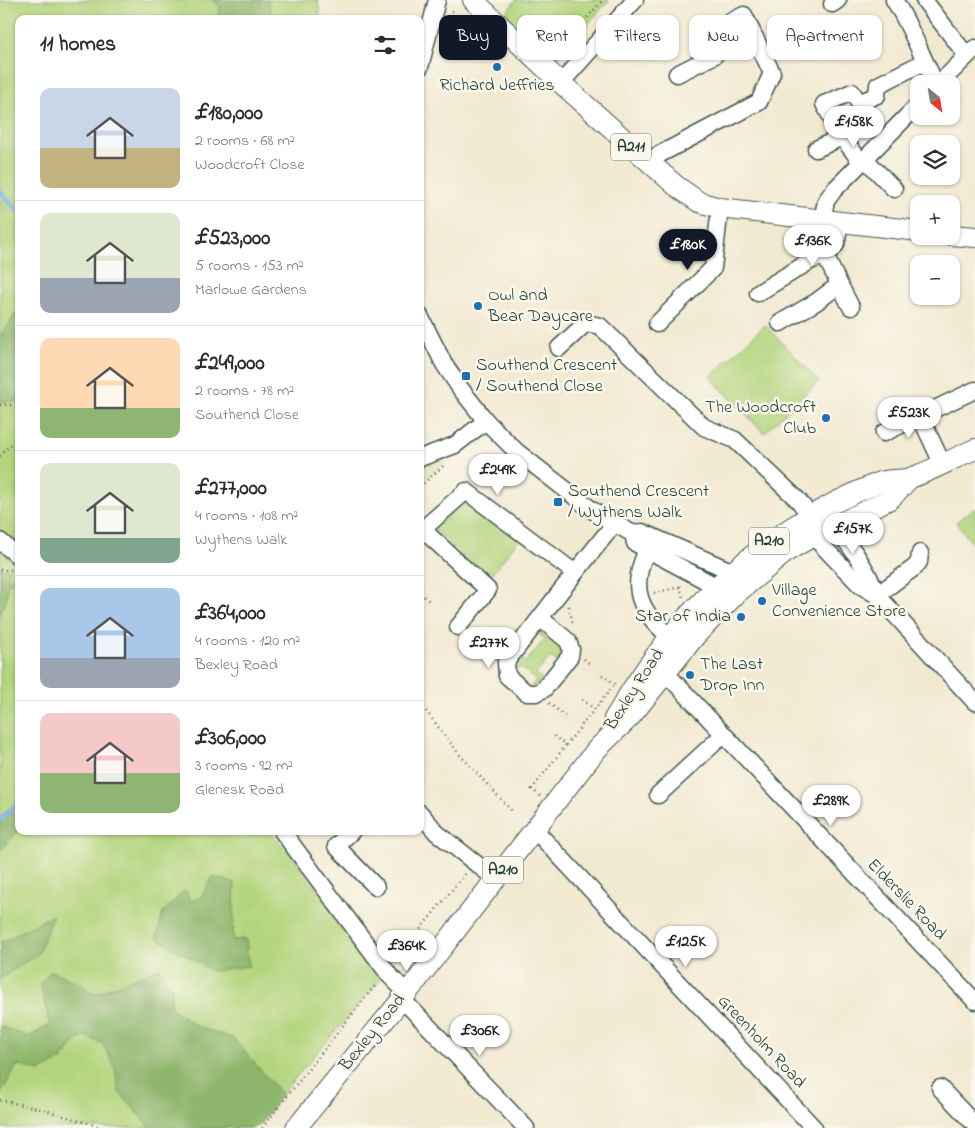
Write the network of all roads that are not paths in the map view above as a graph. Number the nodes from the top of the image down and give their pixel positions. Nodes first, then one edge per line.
1 (437, 0) edge
2 (473, 0) edge
3 (635, 0) edge
4 (894, 0) edge
5 (924, 0) edge
6 (424, 51) edge
7 (971, 52) edge
8 (924, 62) junction
9 (677, 74) dead end
10 (932, 75) edge
11 (947, 75) edge
12 (561, 83) junction
13 (910, 113) edge
14 (842, 137) junction
15 (816, 149) dead end
16 (863, 160) junction
17 (647, 161) junction
18 (894, 189) dead end
19 (720, 208) junction
20 (831, 222) junction
21 (910, 230) edge
22 (960, 236) edge
23 (975, 237) edge
24 (825, 256) junction
25 (839, 285) junction
26 (758, 293) dead end
27 (851, 307) dead end
28 (780, 323) dead end
29 (424, 324) edge
30 (657, 324) dead end
31 (559, 348) dead end
32 (975, 390) edge
33 (920, 416) junction
34 (486, 421) junction
35 (884, 433) dead end
36 (975, 448) edge
37 (424, 457) edge
38 (942, 463) junction
39 (909, 479) junction
40 (810, 516) junction
41 (614, 524) junction
42 (424, 526) edge
43 (833, 526) junction
44 (424, 531) edge
45 (632, 534) junction
46 (813, 536) junction
47 (0, 541) edge
48 (647, 550) junction
49 (920, 553) dead end
50 (15, 554) edge
51 (731, 571) junction
52 (575, 573) junction
53 (715, 586) junction
54 (737, 593) junction
55 (877, 595) junction
56 (540, 618) junction
57 (458, 627) dead end
58 (670, 636) junction
59 (665, 672) junction
60 (972, 693) edge
61 (723, 736) junction
62 (597, 749) junction
63 (658, 795) dead end
64 (424, 818) edge
65 (535, 830) junction
66 (285, 835) edge
67 (348, 835) edge
68 (496, 879) junction
69 (376, 887) dead end
70 (404, 995) junction
71 (975, 1001) edge
72 (940, 1088) dead end
73 (975, 1125) edge
74 (296, 1128) edge
75 (526, 1128) edge
76 (814, 1128) edge

1 - 6 street
2 - 12 main road, A211
3 - 12 street
4 - 8 street
5 - 7 street
7 - 11 street
8 - 10 street
8 - 14 street
9 - 17 street
12 - 17 main road, A211
13 - 16 street
14 - 15 street
14 - 16 street
16 - 18 street
16 - 20 street
17 - 19 main road, A211
19 - 20 main road, A211
19 - 30 street
20 - 21 main road, A211
20 - 24 street
22 - 23 main road
24 - 25 street
24 - 26 street
25 - 27 street
25 - 28 street
29 - 34 street
31 - 40 street
32 - 33 street
33 - 35 street
33 - 38 street
34 - 37 street
34 - 41 street
36 - 38 main road, A210
38 - 39 main road, A210
39 - 40 main road, A210
39 - 43 main road, A210
40 - 43 street
40 - 46 street
40 - 51 main road, Bexley Road / A210
41 - 45 street
41 - 52 street
42 - 52 street
43 - 46 main road, A210
43 - 55 street
44 - 57 street
45 - 48 street
45 - 51 street
46 - 54 main road, A210
46 - 55 street
47 - 50 street
48 - 53 street
48 - 58 street
49 - 55 street
51 - 53 main road, Bexley Road / A210
51 - 54 street
52 - 56 street
53 - 54 street
53 - 58 main road, Bexley Road / A210
54 - 59 main road, Bexley Road / A210
55 - 60 street
56 - 56 street
58 - 62 main road, Bexley Road / A210
59 - 61 street, Elderslie Road
59 - 62 main road, Bexley Road / A210
61 - 63 street
61 - 71 street, Elderslie Road
62 - 65 main road, Bexley Road / A210
64 - 68 street
65 - 68 main road, Bexley Road / A210
65 - 76 street, Greenholm Road
66 - 70 street
67 - 69 street
68 - 70 main road, Bexley Road / A210
70 - 74 main road, Bexley Road / A210
70 - 75 street
72 - 73 street

